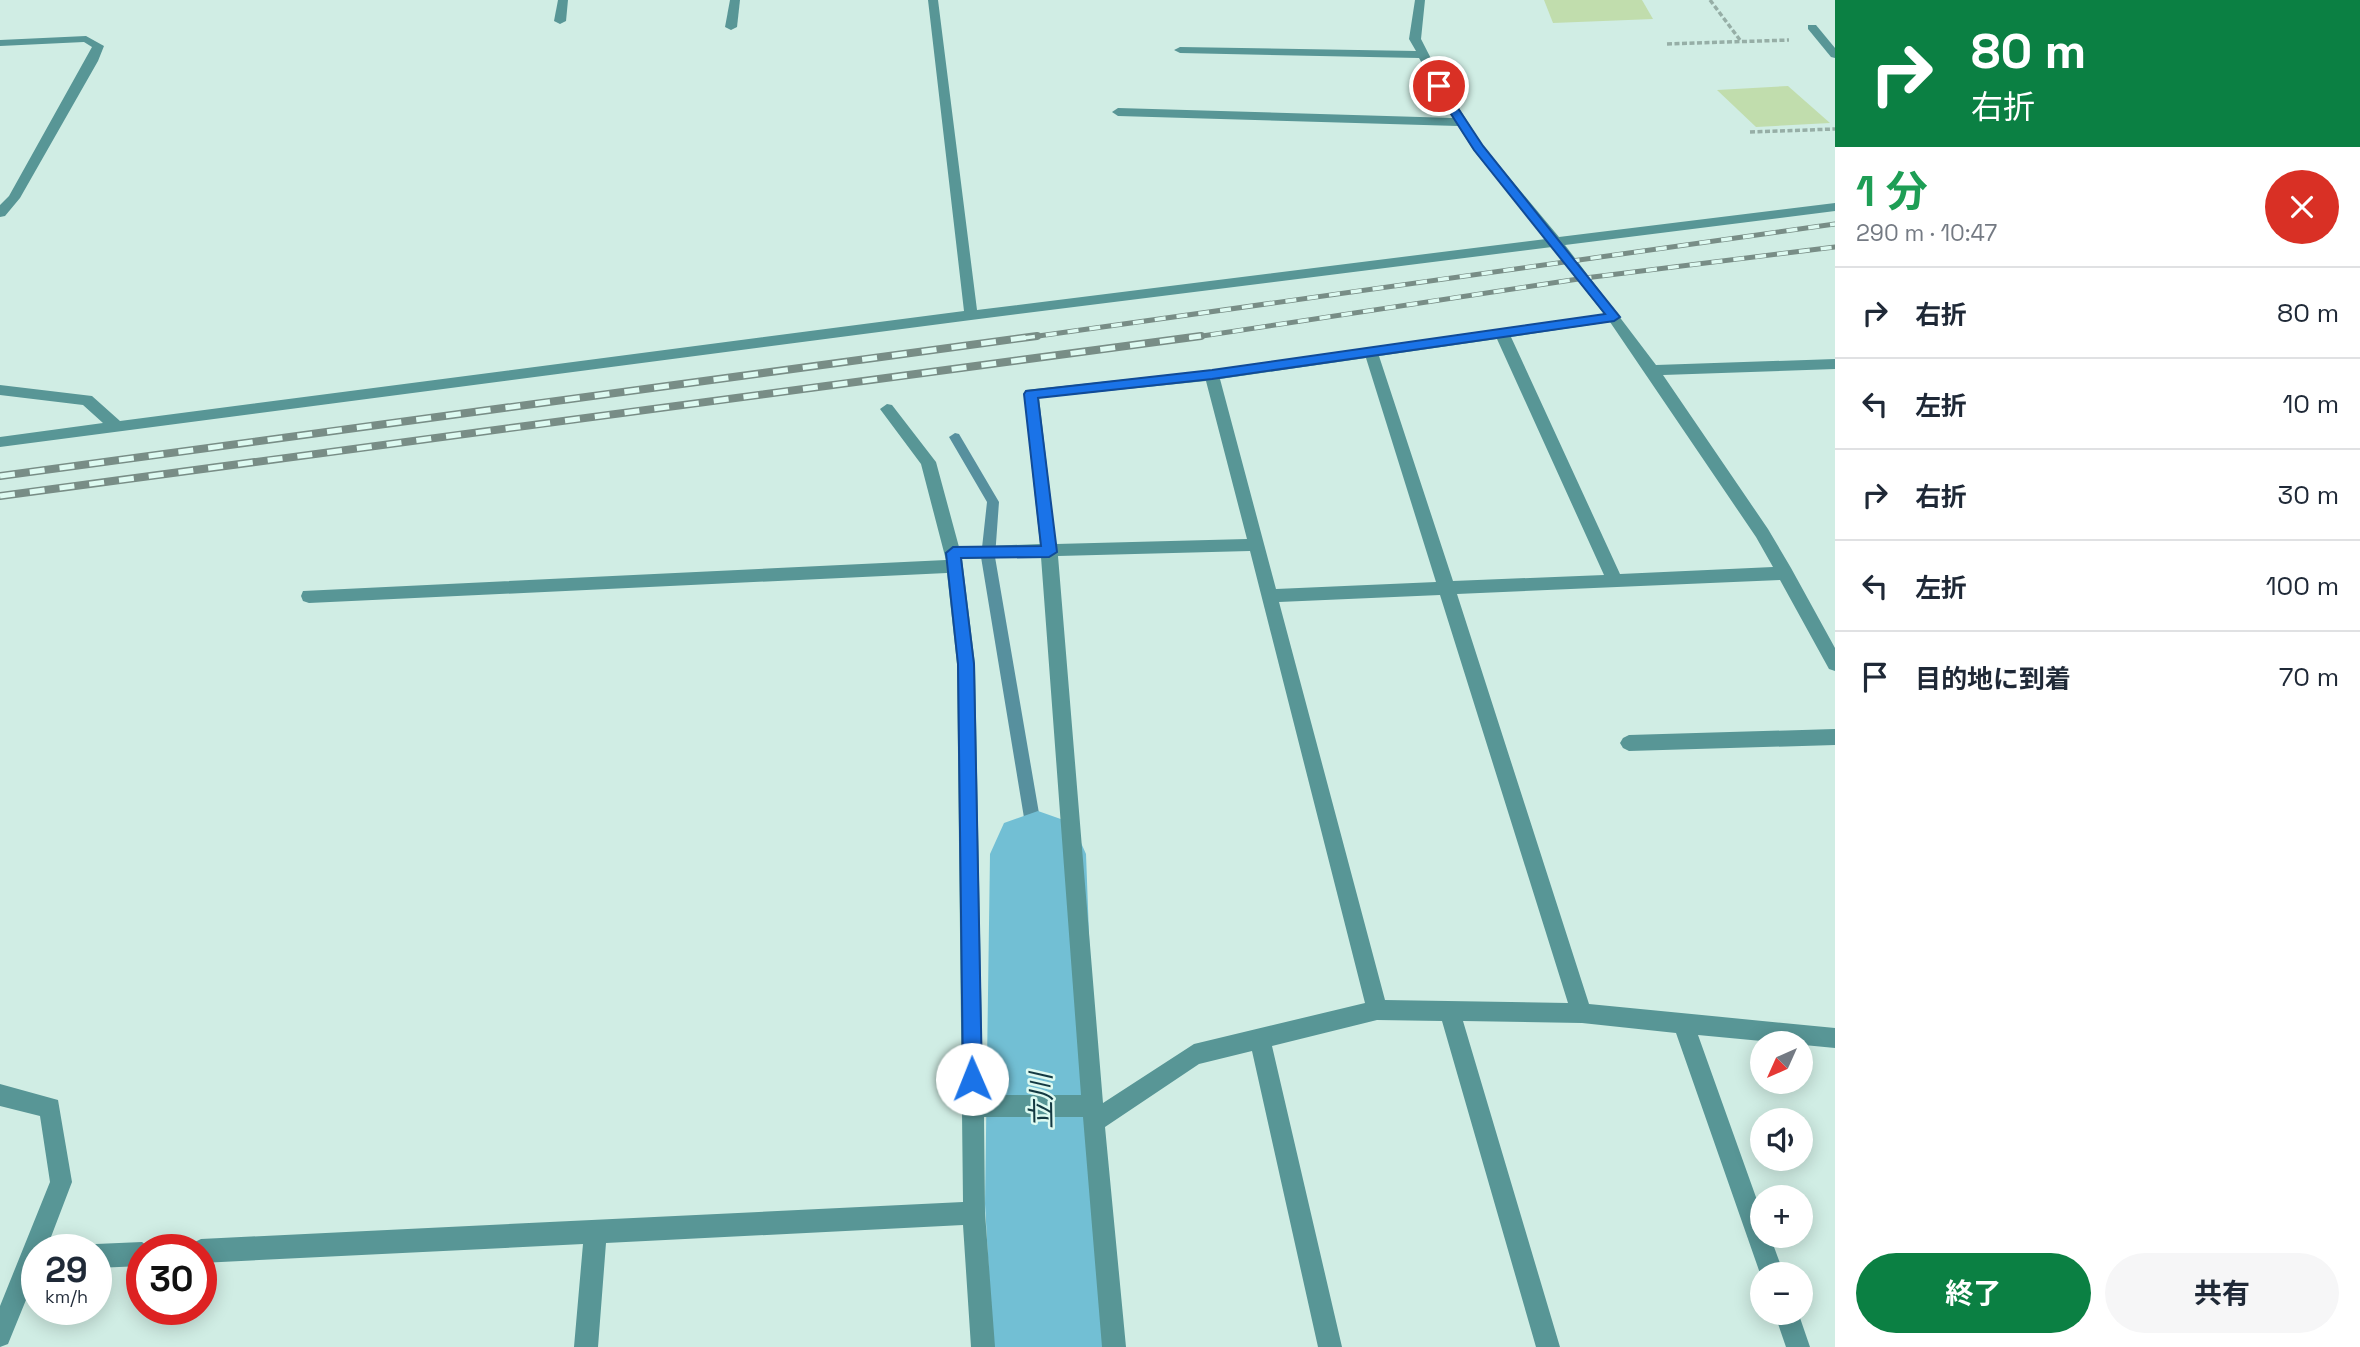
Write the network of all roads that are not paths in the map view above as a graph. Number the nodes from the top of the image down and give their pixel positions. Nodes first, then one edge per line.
1 (563, 0) edge
2 (734, 0) edge
3 (933, 0) edge
4 (1420, 0) edge
5 (560, 21) dead end
6 (731, 27) dead end
7 (1812, 27) dead end
8 (0, 43) edge
9 (1180, 50) dead end
10 (1423, 55) junction
11 (1835, 55) edge
12 (1118, 111) dead end
13 (1461, 121) junction
14 (1835, 207) edge
15 (0, 213) edge
16 (1556, 244) junction
17 (971, 315) junction
18 (1614, 317) junction
19 (1502, 333) junction
20 (1371, 352) junction
21 (1835, 364) edge
22 (1652, 370) junction
23 (1212, 375) junction
24 (0, 390) edge
25 (887, 409) dead end
26 (117, 426) junction
27 (0, 442) edge
28 (1256, 545) junction
29 (1049, 552) junction
30 (955, 557) junction
31 (1785, 573) junction
32 (1615, 580) junction
33 (1446, 587) junction
34 (309, 596) dead end
35 (1269, 596) junction
36 (1835, 664) edge
37 (1835, 737) edge
38 (1629, 743) dead end
39 (1377, 1010) junction
40 (1450, 1011) junction
41 (1582, 1013) junction
42 (1683, 1023) junction
43 (1261, 1038) junction
44 (1835, 1038) edge
45 (0, 1095) edge
46 (981, 1107) junction
47 (1094, 1114) junction
48 (974, 1213) junction
49 (596, 1232) junction
50 (43, 1234) edge
51 (217, 1250) edge
52 (1768, 1262) edge
53 (21, 1288) edge
54 (1790, 1325) edge
55 (0, 1336) edge
56 (586, 1347) edge
57 (983, 1347) edge
58 (1114, 1347) edge
59 (1330, 1347) edge
60 (1548, 1347) edge
61 (1798, 1347) edge

1 - 5 street
2 - 6 street
3 - 17 street
4 - 10 street
7 - 11 street
8 - 15 street
9 - 10 street
10 - 13 street
12 - 13 street
13 - 16 street
14 - 16 street
16 - 17 street
16 - 18 street
17 - 26 street
18 - 19 street
18 - 22 street
19 - 20 street
19 - 32 street
20 - 23 street
20 - 33 street
21 - 22 street
22 - 31 street
23 - 28 street
23 - 29 street
24 - 26 street
25 - 30 street
26 - 27 street
28 - 29 street
28 - 35 street
29 - 30 street
29 - 47 street
30 - 34 street
30 - 46 street
31 - 32 street
31 - 36 street
32 - 33 street
33 - 35 street
33 - 41 street
35 - 39 street
37 - 38 street
39 - 40 street
39 - 43 street
40 - 41 street
40 - 60 street
41 - 42 street
42 - 44 street
42 - 52 street
43 - 47 street
43 - 59 street
45 - 50 street
46 - 47 street
46 - 48 street
47 - 58 street
48 - 49 street
48 - 57 street
49 - 51 street
49 - 56 street
53 - 55 street
54 - 61 street

